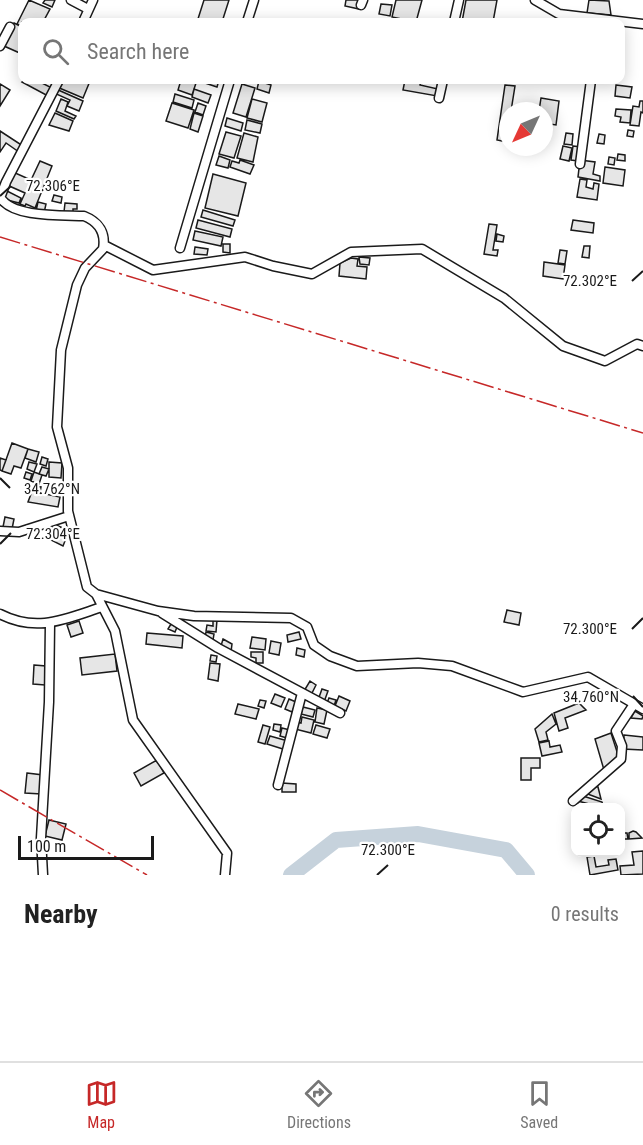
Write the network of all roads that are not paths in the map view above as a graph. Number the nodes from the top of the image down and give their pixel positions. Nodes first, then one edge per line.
1 (71, 0) edge
2 (93, 0) edge
3 (254, 0) edge
4 (459, 0) edge
5 (535, 0) edge
6 (88, 9) junction
7 (85, 18) edge
8 (248, 18) edge
9 (455, 18) edge
10 (582, 18) edge
11 (625, 23) edge
12 (643, 24) edge
13 (10, 27) dead end
14 (0, 46) edge
15 (57, 84) edge
16 (229, 84) edge
17 (442, 84) edge
18 (590, 84) edge
19 (440, 98) dead end
20 (580, 164) dead end
21 (0, 198) edge
22 (104, 245) junction
23 (180, 248) dead end
24 (643, 346) edge
25 (69, 516) junction
26 (0, 531) edge
27 (96, 594) junction
28 (102, 607) junction
29 (158, 611) junction
30 (0, 614) edge
31 (50, 624) junction
32 (302, 693) junction
33 (634, 704) junction
34 (643, 710) edge
35 (340, 713) dead end
36 (278, 785) dead end
37 (573, 801) dead end
38 (43, 875) edge
39 (225, 875) edge

1 - 6 street
2 - 6 street
3 - 8 street
4 - 9 street
5 - 10 street
6 - 7 street
11 - 12 street
13 - 14 street
15 - 21 street
16 - 23 street
17 - 19 street
18 - 20 street
21 - 22 street
22 - 24 street
22 - 25 street
25 - 26 street
25 - 27 street
27 - 28 street
27 - 29 street
28 - 31 street
28 - 39 street
29 - 32 street
29 - 33 street
30 - 31 street
31 - 38 street
32 - 35 street
32 - 36 street
33 - 34 street
33 - 37 street

